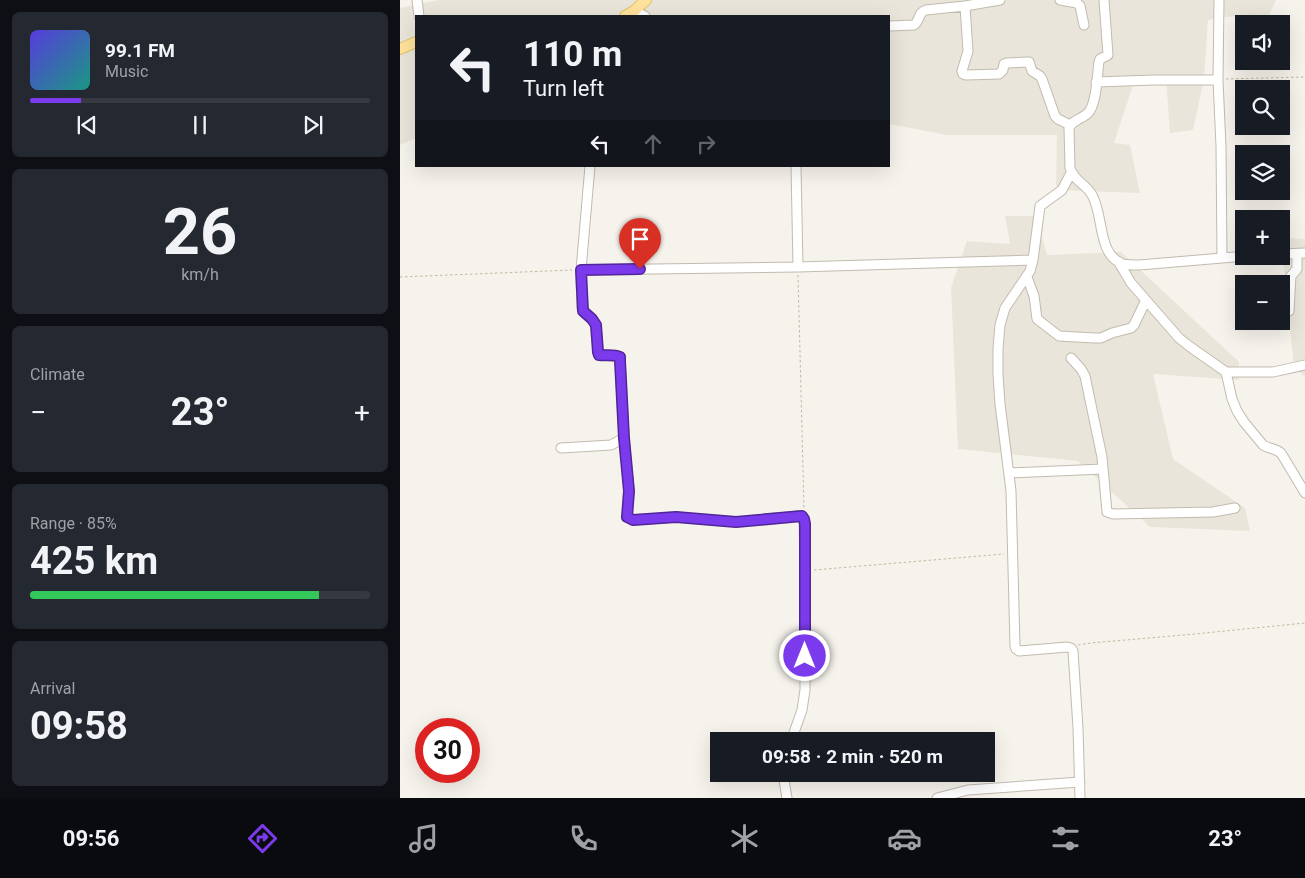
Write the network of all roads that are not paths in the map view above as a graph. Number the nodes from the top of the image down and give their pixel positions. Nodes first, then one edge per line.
1 (417, 0) edge
2 (646, 0) edge
3 (1000, 0) edge
4 (1060, 0) edge
5 (1104, 0) edge
6 (1219, 0) edge
7 (965, 6) junction
8 (629, 14) edge
9 (420, 15) edge
10 (1084, 25) dead end
11 (890, 26) edge
12 (415, 42) edge
13 (400, 49) edge
14 (1218, 80) junction
15 (1096, 82) junction
16 (1070, 125) junction
17 (590, 167) edge
18 (796, 167) edge
19 (1071, 173) junction
20 (1301, 254) edge
21 (1235, 257) edge
22 (1222, 258) junction
23 (1033, 260) junction
24 (1118, 261) junction
25 (798, 267) junction
26 (581, 270) junction
27 (1027, 277) junction
28 (1146, 300) junction
29 (1290, 311) dead end
30 (1071, 358) dead end
31 (1305, 365) edge
32 (1226, 372) junction
33 (624, 438) junction
34 (561, 448) dead end
35 (1104, 469) junction
36 (1009, 473) junction
37 (1305, 493) edge
38 (1236, 508) dead end
39 (794, 732) edge
40 (784, 782) edge
41 (1080, 782) junction
42 (787, 798) edge
43 (937, 798) edge
44 (1080, 798) edge

1 - 9 street
2 - 8 main road
3 - 7 street
4 - 10 street
5 - 15 street
6 - 14 street
7 - 11 street
7 - 16 street
12 - 13 main road
14 - 15 street
14 - 22 street
15 - 16 street
16 - 19 street
17 - 26 street
18 - 25 street
19 - 23 street
19 - 24 street
20 - 29 street
21 - 22 street
22 - 24 street
23 - 25 street
23 - 27 street
24 - 28 street
25 - 26 street
26 - 33 street
27 - 28 street
27 - 36 street
28 - 32 street
30 - 35 street
31 - 32 street
32 - 37 street
33 - 34 street
33 - 39 street
35 - 36 street
35 - 38 street
36 - 41 street
40 - 42 street
41 - 43 street
41 - 44 street

